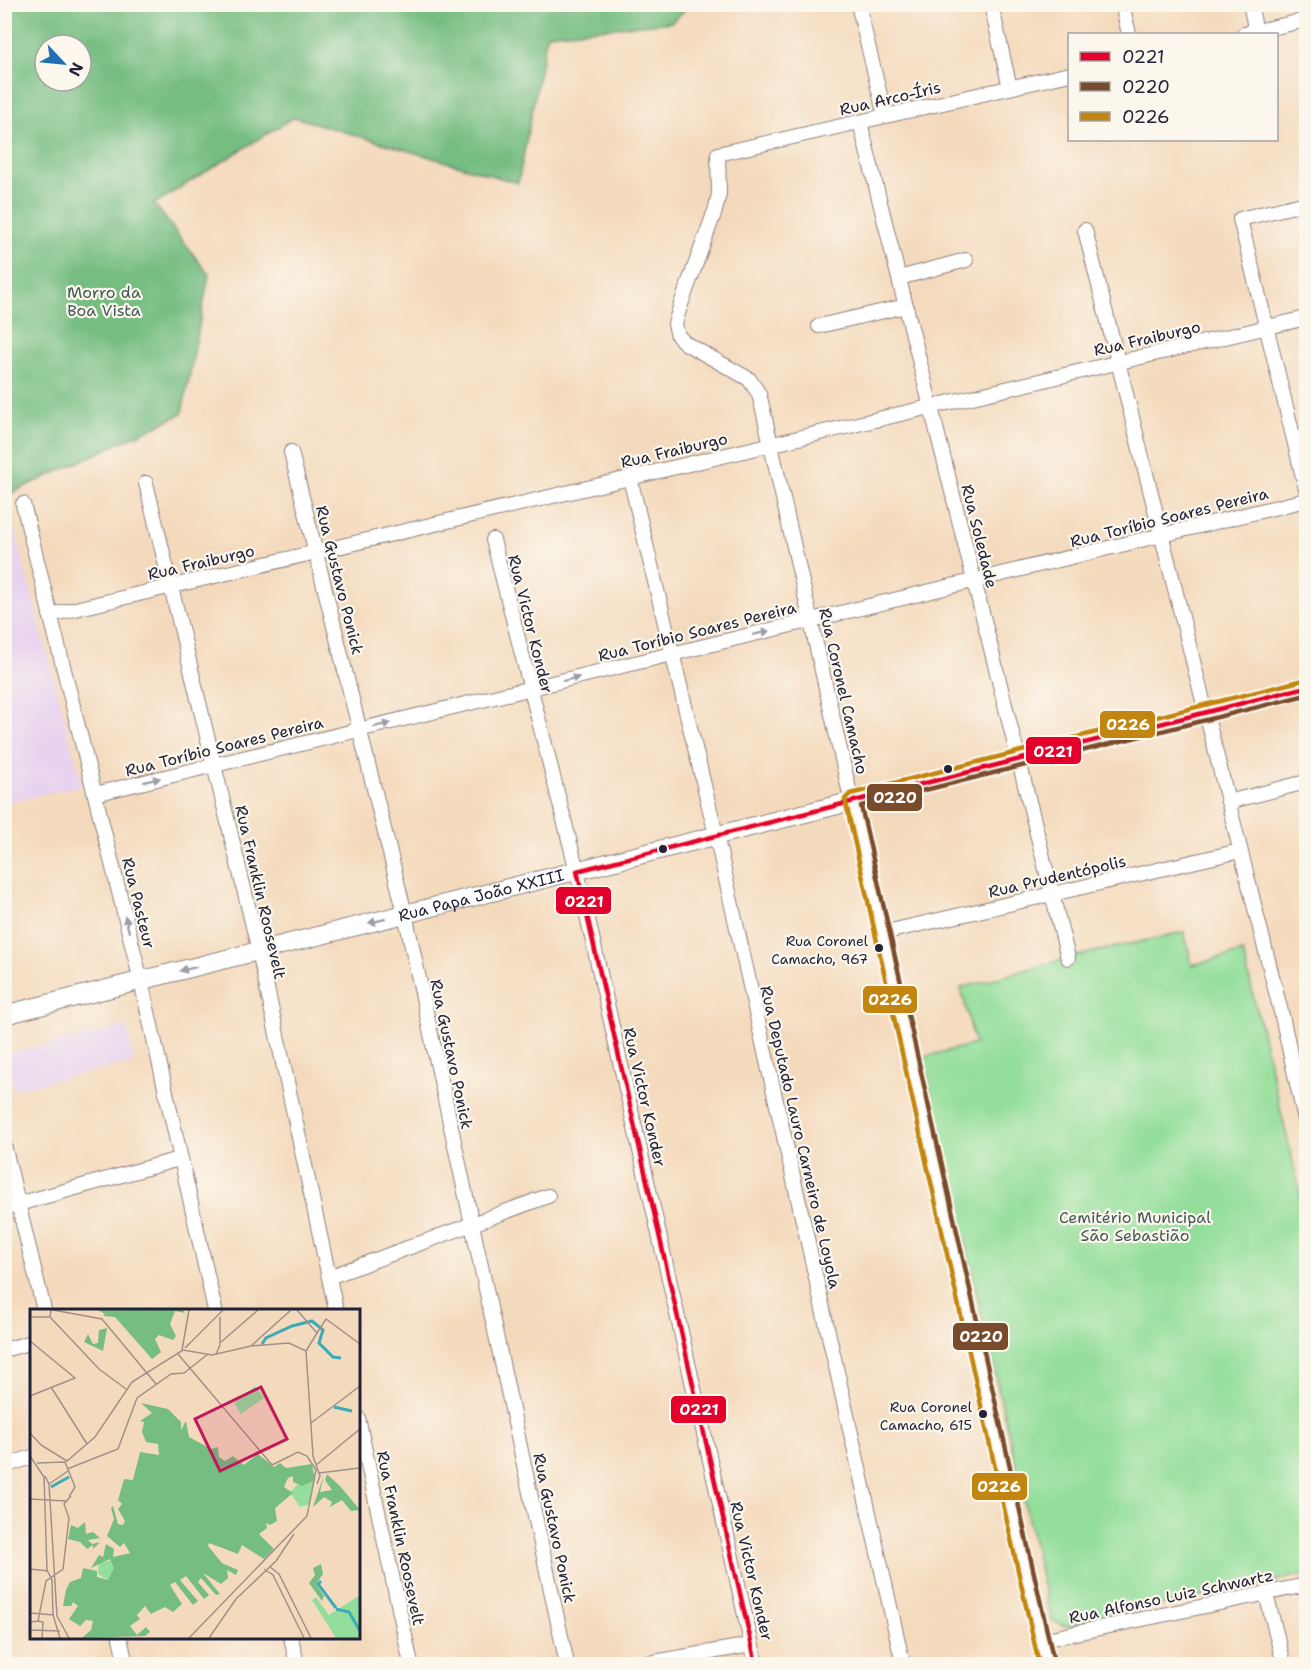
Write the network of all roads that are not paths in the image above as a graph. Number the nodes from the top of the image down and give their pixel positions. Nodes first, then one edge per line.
1 (858, 4) edge
2 (991, 4) edge
3 (1122, 4) edge
4 (1250, 4) edge
5 (1306, 20) edge
6 (1129, 33) edge
7 (1250, 33) edge
8 (1068, 74) edge
9 (1010, 88) junction
10 (885, 116) junction
11 (861, 122) junction
12 (718, 154) joint
13 (1306, 203) edge
14 (1085, 230) dead end
15 (966, 260) dead end
16 (899, 278) junction
17 (906, 306) junction
18 (1306, 318) edge
19 (819, 326) dead end
20 (1267, 327) junction
21 (1118, 362) junction
22 (931, 407) junction
23 (771, 444) junction
24 (291, 452) dead end
25 (630, 478) junction
26 (146, 483) dead end
27 (1306, 489) edge
28 (1306, 500) edge
29 (23, 504) dead end
30 (1161, 536) junction
31 (493, 540) dead end
32 (316, 552) junction
33 (974, 581) junction
34 (171, 586) junction
35 (50, 615) junction
36 (811, 620) junction
37 (673, 654) junction
38 (1306, 687) edge
39 (530, 688) junction
40 (1206, 712) junction
41 (359, 730) junction
42 (1018, 759) junction
43 (214, 765) junction
44 (1306, 782) edge
45 (95, 794) junction
46 (852, 801) junction
47 (1228, 802) junction
48 (716, 836) junction
49 (1240, 851) junction
50 (577, 871) junction
51 (1052, 894) junction
52 (405, 914) junction
53 (882, 933) junction
54 (259, 951) junction
55 (1068, 958) dead end
56 (141, 981) junction
57 (4, 1015) edge
58 (1306, 1124) edge
59 (4, 1145) edge
60 (179, 1159) junction
61 (548, 1196) dead end
62 (19, 1204) junction
63 (4, 1209) edge
64 (472, 1225) junction
65 (328, 1277) junction
66 (44, 1309) edge
67 (214, 1309) edge
68 (336, 1309) edge
69 (30, 1343) edge
70 (4, 1350) edge
71 (360, 1427) edge
72 (30, 1458) edge
73 (4, 1466) edge
74 (1306, 1585) edge
75 (1266, 1594) junction
76 (120, 1639) edge
77 (291, 1639) edge
78 (1042, 1640) junction
79 (751, 1645) junction
80 (126, 1665) edge
81 (297, 1665) edge
82 (411, 1665) edge
83 (567, 1665) edge
84 (643, 1665) edge
85 (756, 1665) edge
86 (903, 1665) edge
87 (1047, 1665) edge
88 (1284, 1665) edge

1 - 10 street
2 - 9 street
3 - 6 street
4 - 7 street
5 - 7 street
8 - 9 street, Rua Arco-Íris
9 - 10 street, Rua Arco-Íris
10 - 11 street, Rua Arco-Íris
11 - 12 street, Rua Arco-Íris
11 - 16 street, Rua Soledade
12 - 23 street, Rua Coronel Camacho
13 - 20 street
14 - 21 street
15 - 16 street
16 - 17 street, Rua Soledade
17 - 19 street
17 - 22 street, Rua Soledade
18 - 20 street, Rua Fraiburgo
20 - 21 street, Rua Fraiburgo
20 - 27 street
21 - 22 street, Rua Fraiburgo
21 - 30 street
22 - 23 street, Rua Fraiburgo
22 - 33 street, Rua Soledade
23 - 25 street, Rua Fraiburgo
23 - 36 street, Rua Coronel Camacho
24 - 32 street, Rua Gustavo Ponick
25 - 32 street, Rua Fraiburgo
25 - 37 street, Rua Deputado Lauro Carneiro de Loyola
26 - 34 street, Rua Franklin Roosevelt
28 - 30 street, Rua Toríbio Soares Pereira
29 - 35 street, Rua Pasteur
30 - 33 street, Rua Toríbio Soares Pereira
30 - 40 street
31 - 39 street, Rua Victor Konder
32 - 34 street, Rua Fraiburgo
32 - 41 street, Rua Gustavo Ponick
33 - 36 street, Rua Toríbio Soares Pereira
33 - 42 street, Rua Soledade
34 - 35 street, Rua Fraiburgo
34 - 43 street, Rua Franklin Roosevelt
35 - 45 street, Rua Pasteur
37 -> 36 street, Rua Toríbio Soares Pereira
36 - 46 street, Rua Coronel Camacho
39 -> 37 street, Rua Toríbio Soares Pereira
37 - 48 street, Rua Deputado Lauro Carneiro de Loyola
38 - 40 main road, Rua Papa João XXIII
41 -> 39 street, Rua Toríbio Soares Pereira
39 - 50 street, Rua Victor Konder
40 - 42 main road, Rua Papa João XXIII
40 - 47 street
41 - 43 street, Rua Toríbio Soares Pereira
41 - 52 street, Rua Gustavo Ponick
42 - 46 main road, Rua Papa João XXIII
42 - 51 street, Rua Soledade
45 -> 43 street, Rua Toríbio Soares Pereira
43 - 54 street, Rua Franklin Roosevelt
44 - 47 street
56 -> 45 street, Rua Pasteur
46 - 48 main road, Rua Papa João XXIII
46 - 53 street, Rua Coronel Camacho
47 - 49 street
48 - 50 main road, Rua Papa João XXIII
48 - 86 street, Rua Deputado Lauro Carneiro de Loyola
49 - 51 street, Rua Prudentópolis
49 - 58 street
50 - 52 main road, Rua Papa João XXIII
50 - 79 street, Rua Victor Konder
51 - 53 street, Rua Prudentópolis
51 - 55 street, Rua Soledade
52 -> 54 main road, Rua Papa João XXIII
52 - 64 street, Rua Gustavo Ponick
53 - 78 street, Rua Coronel Camacho
54 -> 56 main road, Rua Papa João XXIII
54 - 65 street, Rua Franklin Roosevelt
56 - 57 main road, Rua Papa João XXIII
56 - 60 street, Rua Pasteur
59 - 62 street
60 - 62 street
60 - 67 street, Rua Pasteur
61 - 64 street
62 - 63 street
62 - 66 street
64 - 65 street
64 - 83 street, Rua Gustavo Ponick
65 - 68 street, Rua Franklin Roosevelt
69 - 70 street
71 - 82 street, Rua Franklin Roosevelt
72 - 73 street
74 - 75 street, Rua Alfonso Luiz Schwartz
75 - 78 street, Rua Alfonso Luiz Schwartz
75 - 88 street
76 - 80 street
77 - 81 street
78 - 87 street, Rua Coronel Camacho
79 - 84 street
79 - 85 street, Rua Victor Konder

